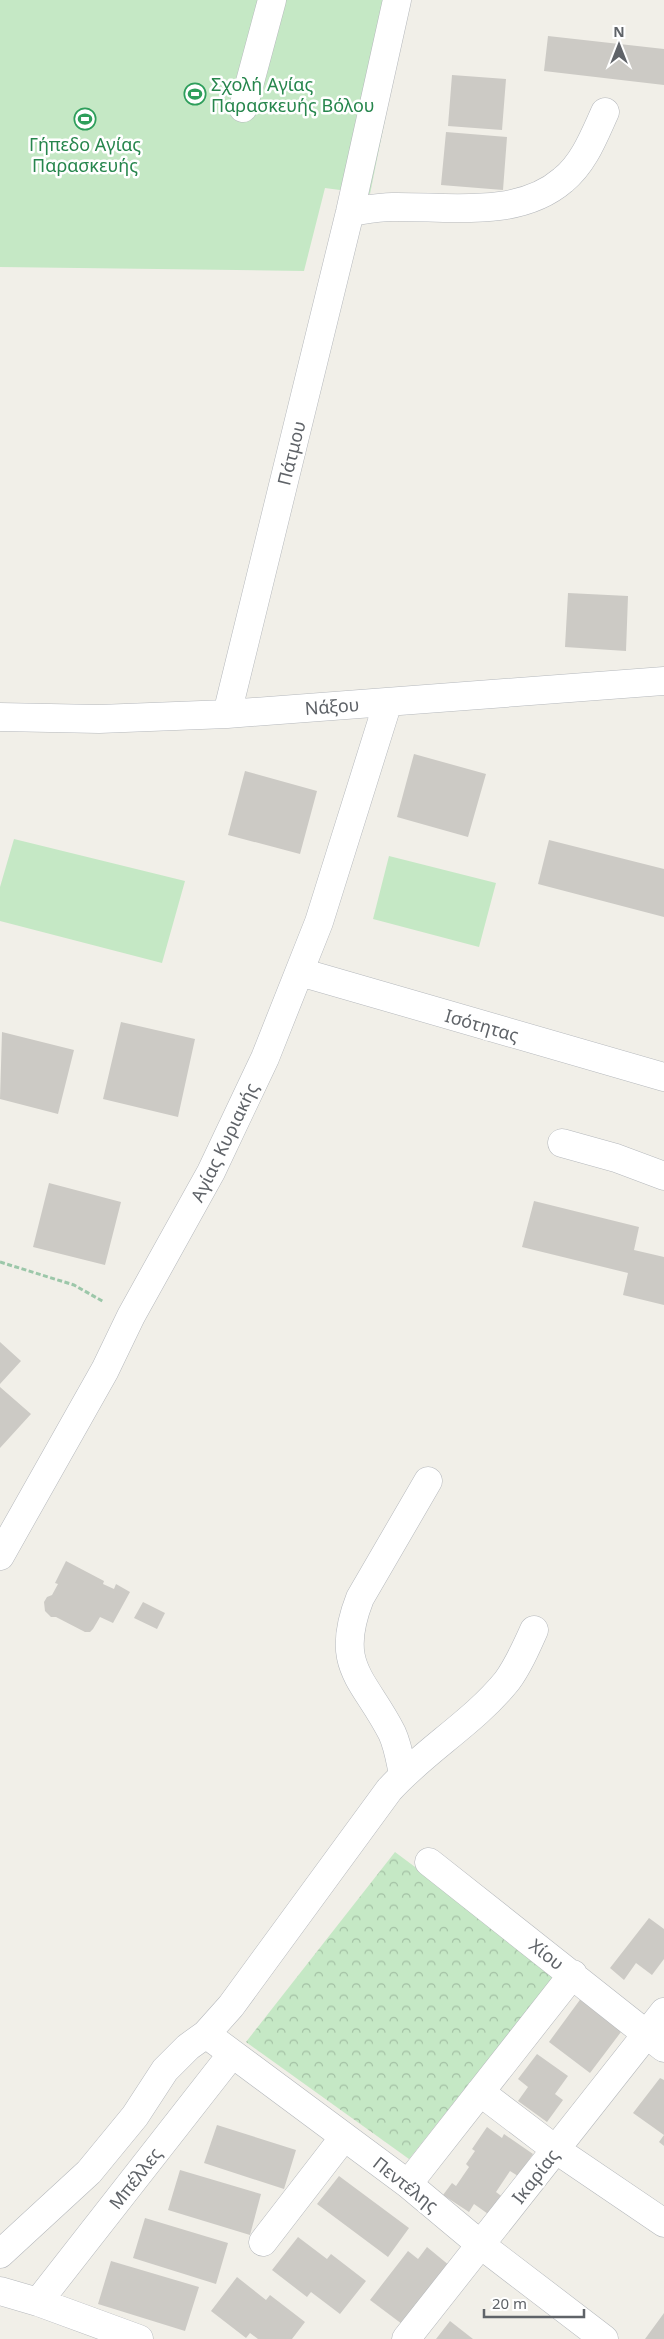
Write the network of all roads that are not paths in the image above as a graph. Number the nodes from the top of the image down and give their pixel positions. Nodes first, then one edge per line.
1 (272, 0) edge
2 (397, 0) edge
3 (243, 108) dead end
4 (605, 112) dead end
5 (353, 202) junction
6 (664, 680) edge
7 (388, 702) junction
8 (227, 714) junction
9 (0, 717) edge
10 (300, 972) junction
11 (664, 1077) edge
12 (562, 1143) dead end
13 (664, 1176) edge
14 (428, 1481) dead end
15 (0, 1556) edge
16 (534, 1630) dead end
17 (403, 1774) junction
18 (429, 1862) dead end
19 (573, 1974) junction
20 (664, 2012) edge
21 (206, 2034) junction
22 (655, 2041) edge
23 (232, 2054) junction
24 (480, 2092) junction
25 (344, 2137) junction
26 (555, 2149) junction
27 (408, 2184) junction
28 (664, 2223) edge
29 (263, 2242) dead end
30 (480, 2244) junction
31 (0, 2254) edge
32 (0, 2291) edge
33 (38, 2302) junction
34 (139, 2339) edge
35 (406, 2339) edge
36 (604, 2339) edge

1 - 3 street
2 - 5 street, Πάτμου
4 - 5 street
5 - 8 street, Πάτμου
6 - 7 street, Νάξου
7 - 8 street, Νάξου
7 - 10 street, Αγίας Κυριακής
8 - 9 street, Νάξου
10 - 11 street, Ισότητας
10 - 15 street, Αγίας Κυριακής
12 - 13 street
14 - 17 street
16 - 17 street
17 - 21 street
18 - 19 street, Χίου
19 - 22 street, Χίου
19 - 24 street
20 - 22 street, Ικαρίας
21 - 23 street, Πεντέλης
21 - 31 street
22 - 26 street, Ικαρίας
23 - 25 street, Πεντέλης
23 - 33 street, Μπέλλες
24 - 26 street
24 - 27 street
25 - 27 street, Πεντέλης
25 - 29 street
26 - 28 street
26 - 30 street, Ικαρίας
27 - 30 street, Πεντέλης
30 - 35 street, Ικαρίας
30 - 36 street, Πεντέλης
32 - 33 street
33 - 34 street

